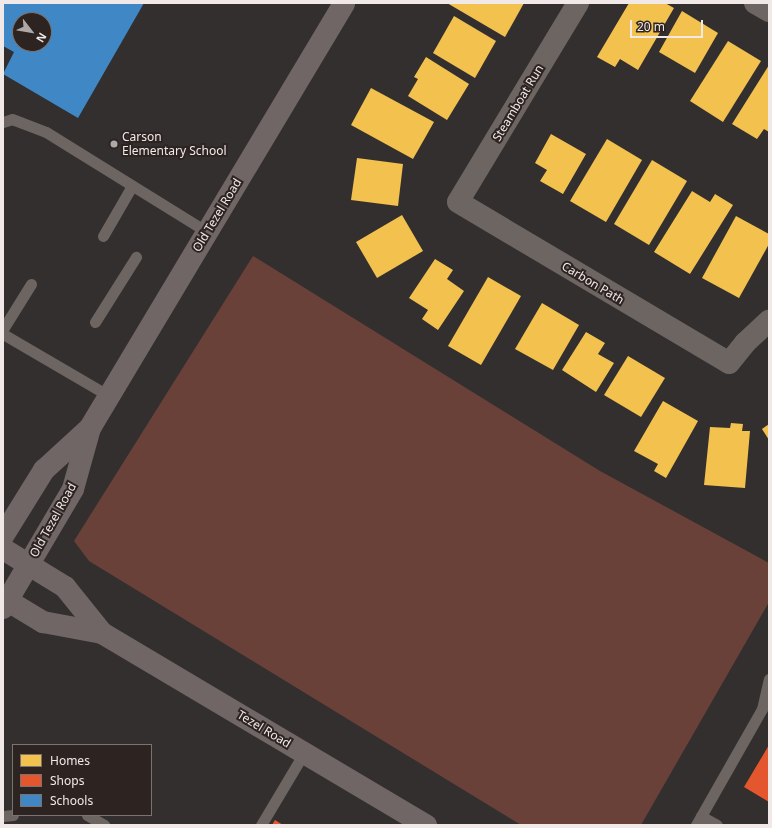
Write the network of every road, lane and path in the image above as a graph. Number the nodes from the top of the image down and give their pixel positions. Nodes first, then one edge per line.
1 (344, 3) edge
2 (578, 3) edge
3 (755, 3) edge
4 (769, 11) edge
5 (3, 122) edge
6 (132, 186) junction
7 (458, 202) joint
8 (207, 232) junction
9 (103, 236) dead end
10 (136, 257) dead end
11 (31, 284) dead end
12 (769, 320) edge
13 (95, 322) dead end
14 (3, 329) edge
15 (3, 334) edge
16 (109, 396) junction
17 (90, 428) junction
18 (3, 536) edge
19 (3, 549) edge
20 (28, 564) junction
21 (4, 602) edge
22 (102, 633) junction
23 (769, 679) edge
24 (304, 753) junction
25 (89, 816) edge
26 (698, 820) edge
27 (104, 825) edge
28 (261, 825) edge
29 (425, 825) edge
30 (717, 825) edge

1 - 8 street, Old Tezel Road
2 - 7 street, Steamboat Run
3 - 4 street
5 - 6 lane
6 - 8 lane
6 - 9 lane
7 - 12 street, Carbon Path
8 - 16 street, Old Tezel Road
10 - 13 lane
11 - 14 lane
15 - 16 lane
16 - 17 street, Old Tezel Road
17 - 18 street, Old Tezel Road
17 - 20 street, Old Tezel Road
19 - 20 street, Tezel Road
20 - 21 street, Old Tezel Road
20 - 22 street, Tezel Road
21 - 22 street, Tezel Road
22 - 24 street, Tezel Road
23 - 26 lane
24 - 28 lane
24 - 29 street, Tezel Road
25 - 27 lane
26 - 30 lane

